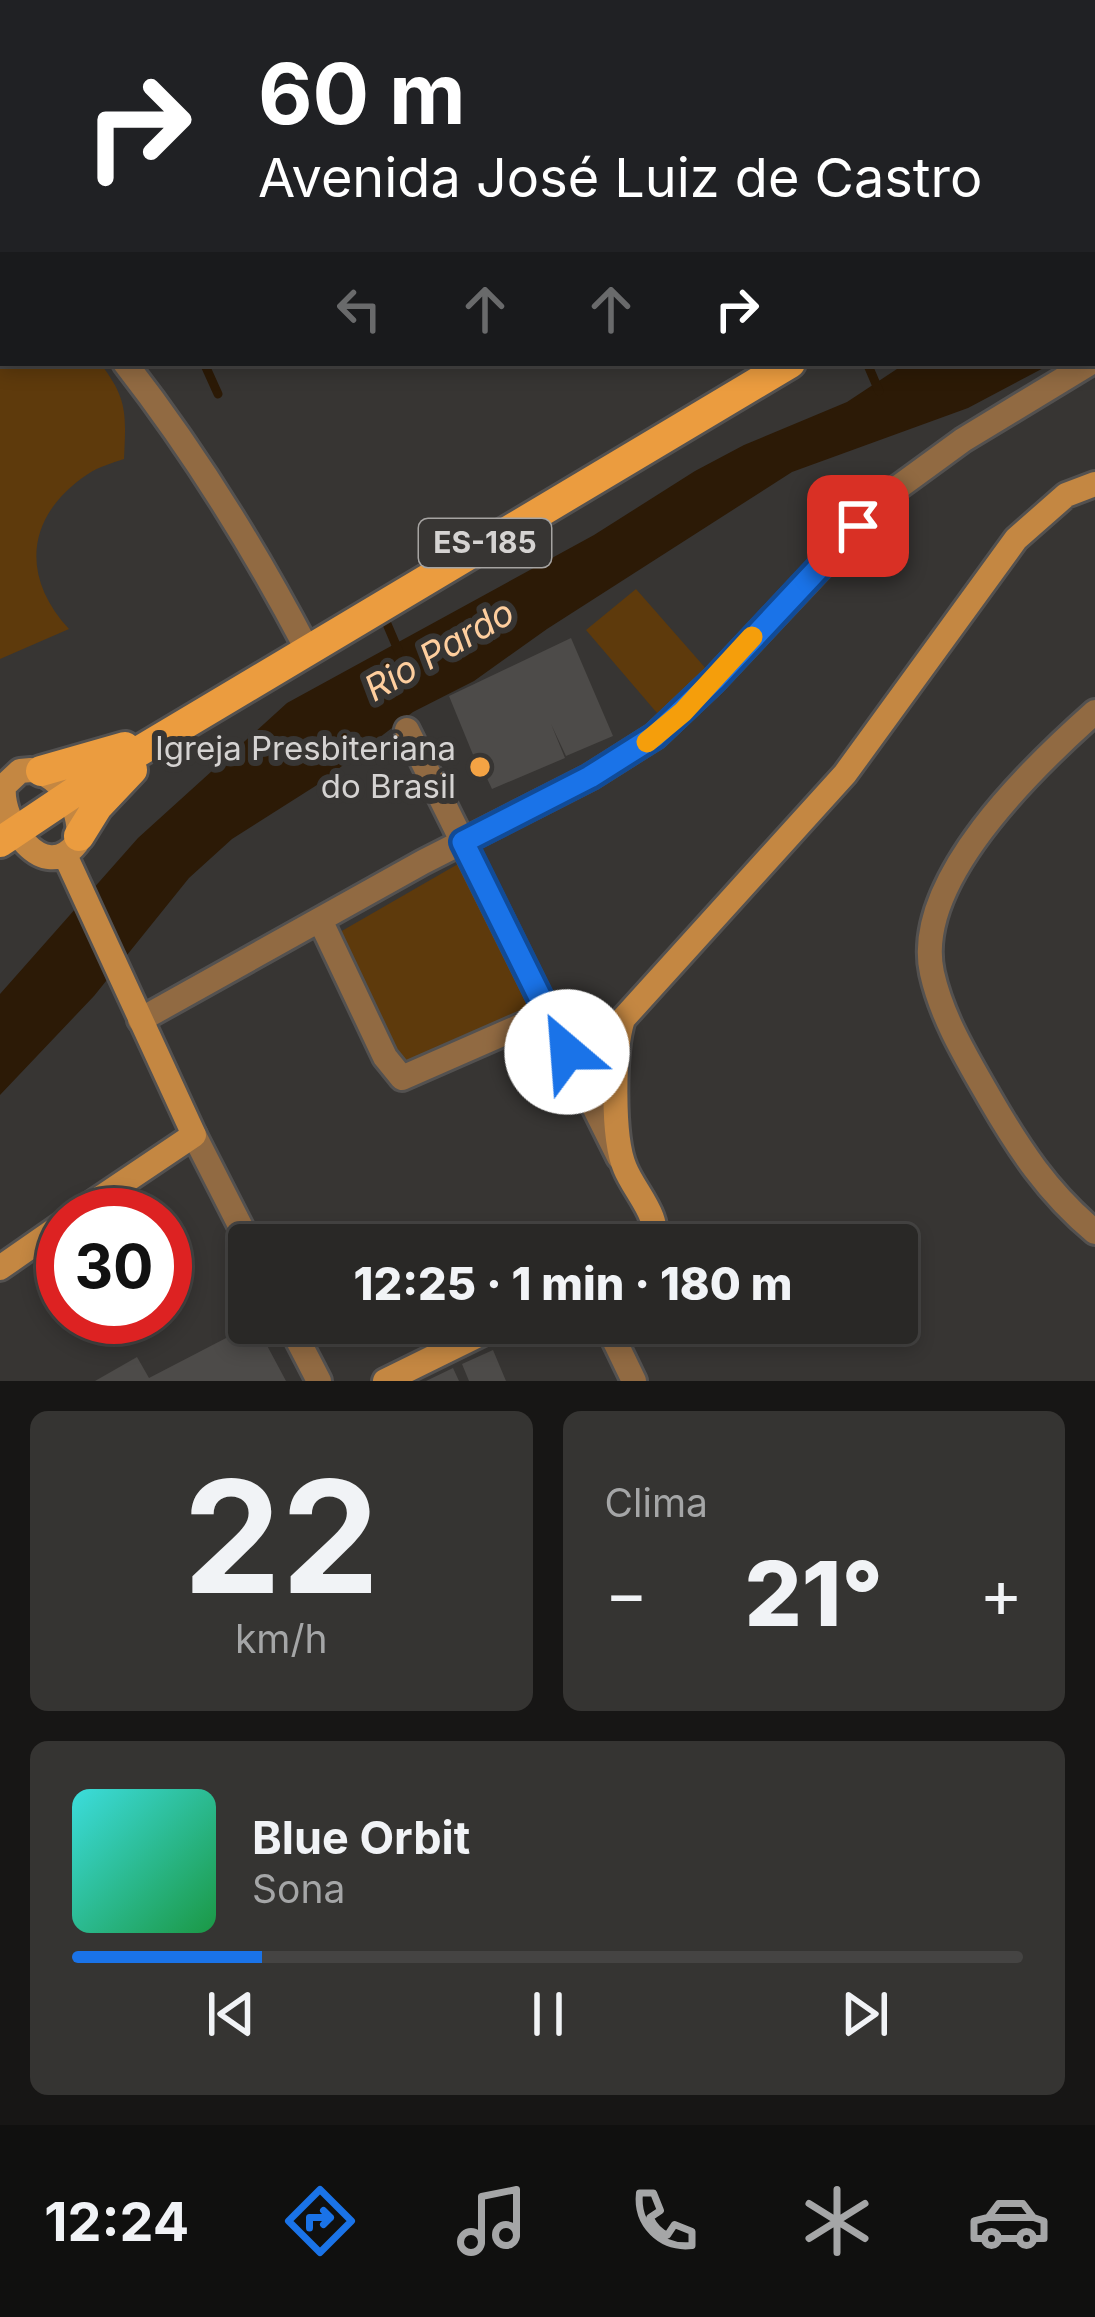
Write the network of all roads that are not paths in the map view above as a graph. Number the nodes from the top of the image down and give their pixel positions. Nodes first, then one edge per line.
1 (127, 366) edge
2 (785, 366) edge
3 (1085, 366) edge
4 (1095, 484) edge
5 (307, 649) junction
6 (1095, 712) edge
7 (182, 727) junction
8 (407, 730) dead end
9 (41, 771) junction
10 (2, 786) edge
11 (56, 805) junction
12 (9, 837) edge
13 (463, 842) junction
14 (72, 846) junction
15 (321, 922) junction
16 (548, 1014) junction
17 (140, 1020) junction
18 (194, 1135) junction
19 (623, 1165) junction
20 (115, 1188) edge
21 (239, 1224) edge
22 (649, 1224) edge
23 (1095, 1232) edge
24 (36, 1243) edge
25 (0, 1268) edge
26 (300, 1344) edge
27 (460, 1344) edge
28 (616, 1344) edge
29 (319, 1381) edge
30 (385, 1381) edge
31 (634, 1381) edge

1 - 5 street
2 - 5 main road, ES-185
3 - 13 street
4 - 19 street
5 - 7 main road, ES-185
6 - 23 street
7 - 9 main road
7 - 11 main road, ES-185
7 - 14 main road
8 - 13 street
9 - 10 street
9 - 11 street
10 - 12 street
11 - 12 main road, ES-185
11 - 14 street
12 - 14 street
13 - 15 street
13 - 16 street
14 - 17 street
15 - 16 street
15 - 17 street
16 - 19 street
17 - 18 street
18 - 20 street
18 - 21 street
19 - 22 street
24 - 25 street
26 - 29 street
27 - 30 street
28 - 31 street

